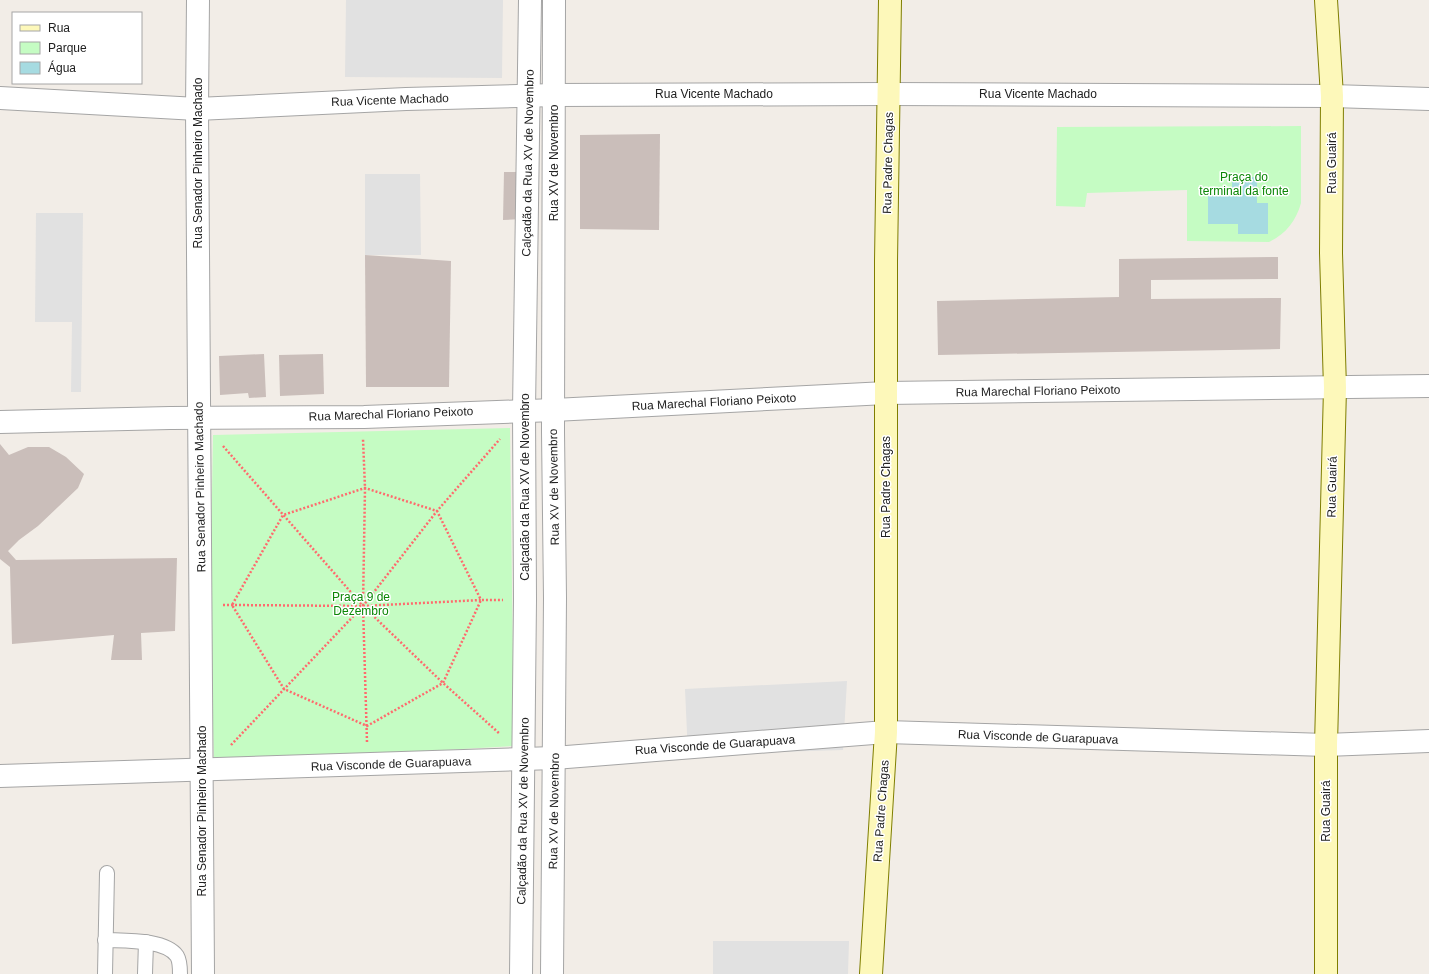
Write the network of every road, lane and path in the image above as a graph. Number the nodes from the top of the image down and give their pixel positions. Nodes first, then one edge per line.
1 (198, 0) edge
2 (530, 0) edge
3 (554, 0) edge
4 (890, 0) edge
5 (1326, 0) edge
6 (888, 94) junction
7 (555, 95) junction
8 (530, 96) junction
9 (1332, 96) junction
10 (0, 98) edge
11 (1429, 99) edge
12 (197, 109) junction
13 (1429, 386) edge
14 (1335, 388) junction
15 (886, 393) junction
16 (524, 410) junction
17 (554, 410) junction
18 (199, 417) junction
19 (364, 417) junction
20 (0, 422) edge
21 (505, 434) dead end
22 (221, 443) dead end
23 (365, 488) junction
24 (437, 511) junction
25 (283, 515) junction
26 (481, 600) junction
27 (202, 605) junction
28 (232, 605) junction
29 (364, 606) junction
30 (443, 683) junction
31 (284, 689) junction
32 (367, 726) junction
33 (886, 732) junction
34 (502, 736) dead end
35 (1429, 741) edge
36 (1326, 745) junction
37 (230, 746) dead end
38 (554, 758) junction
39 (524, 759) junction
40 (368, 764) junction
41 (202, 770) junction
42 (0, 776) edge
43 (107, 873) dead end
44 (105, 940) junction
45 (146, 942) junction
46 (105, 974) edge
47 (145, 974) edge
48 (180, 974) edge
49 (203, 974) edge
50 (521, 974) edge
51 (552, 974) edge
52 (870, 974) edge
53 (1326, 974) edge

1 - 12 street, Rua Senador Pinheiro Machado
2 - 8 street, Calçadão da Rua XV de Novembro
3 - 7 street, Rua XV de Novembro
4 - 6 street, Rua Padre Chagas
5 - 9 street, Rua Guairá
6 - 7 street, Rua Vicente Machado
6 - 9 street, Rua Vicente Machado
6 - 15 street, Rua Padre Chagas
7 - 8 street, Rua Vicente Machado
7 - 17 street, Rua XV de Novembro
8 - 12 street, Rua Vicente Machado
8 - 16 street, Calçadão da Rua XV de Novembro
9 - 11 street, Rua Vicente Machado
9 - 14 street, Rua Guairá
10 - 12 street, Rua Vicente Machado
12 - 18 street, Rua Senador Pinheiro Machado
13 - 14 street, Rua Marechal Floriano Peixoto
14 - 15 street, Rua Marechal Floriano Peixoto
14 - 36 street, Rua Guairá
15 - 17 street, Rua Marechal Floriano Peixoto
15 - 33 street, Rua Padre Chagas
16 - 17 street, Rua Marechal Floriano Peixoto
16 - 19 street, Rua Marechal Floriano Peixoto
16 - 39 street, Calçadão da Rua XV de Novembro
17 - 38 street, Rua XV de Novembro
18 - 19 street, Rua Marechal Floriano Peixoto
18 - 20 street, Rua Marechal Floriano Peixoto
18 - 27 street, Rua Senador Pinheiro Machado
19 - 23 path
21 - 24 path
22 - 25 path
23 - 24 path
23 - 25 path
23 - 29 path
24 - 26 path
24 - 29 path
25 - 28 path
25 - 29 path
26 - 29 path
26 - 30 path
27 - 28 path
27 - 41 street, Rua Senador Pinheiro Machado
28 - 29 path
28 - 31 path
29 - 30 path
29 - 31 path
29 - 32 path
30 - 32 path
30 - 34 path
31 - 32 path
31 - 37 path
32 - 40 path
33 - 36 street, Rua Visconde de Guarapuava
33 - 38 street, Rua Visconde de Guarapuava
33 - 52 street, Rua Padre Chagas
35 - 36 street, Rua Visconde de Guarapuava
36 - 53 street, Rua Guairá
38 - 39 street, Rua Visconde de Guarapuava
38 - 51 street, Rua XV de Novembro
39 - 40 street, Rua Visconde de Guarapuava
39 - 50 street, Calçadão da Rua XV de Novembro
40 - 41 street, Rua Visconde de Guarapuava
41 - 42 street, Rua Visconde de Guarapuava
41 - 49 street, Rua Senador Pinheiro Machado
43 - 44 lane
44 - 45 lane
44 - 46 lane
45 - 47 lane
45 - 48 lane

